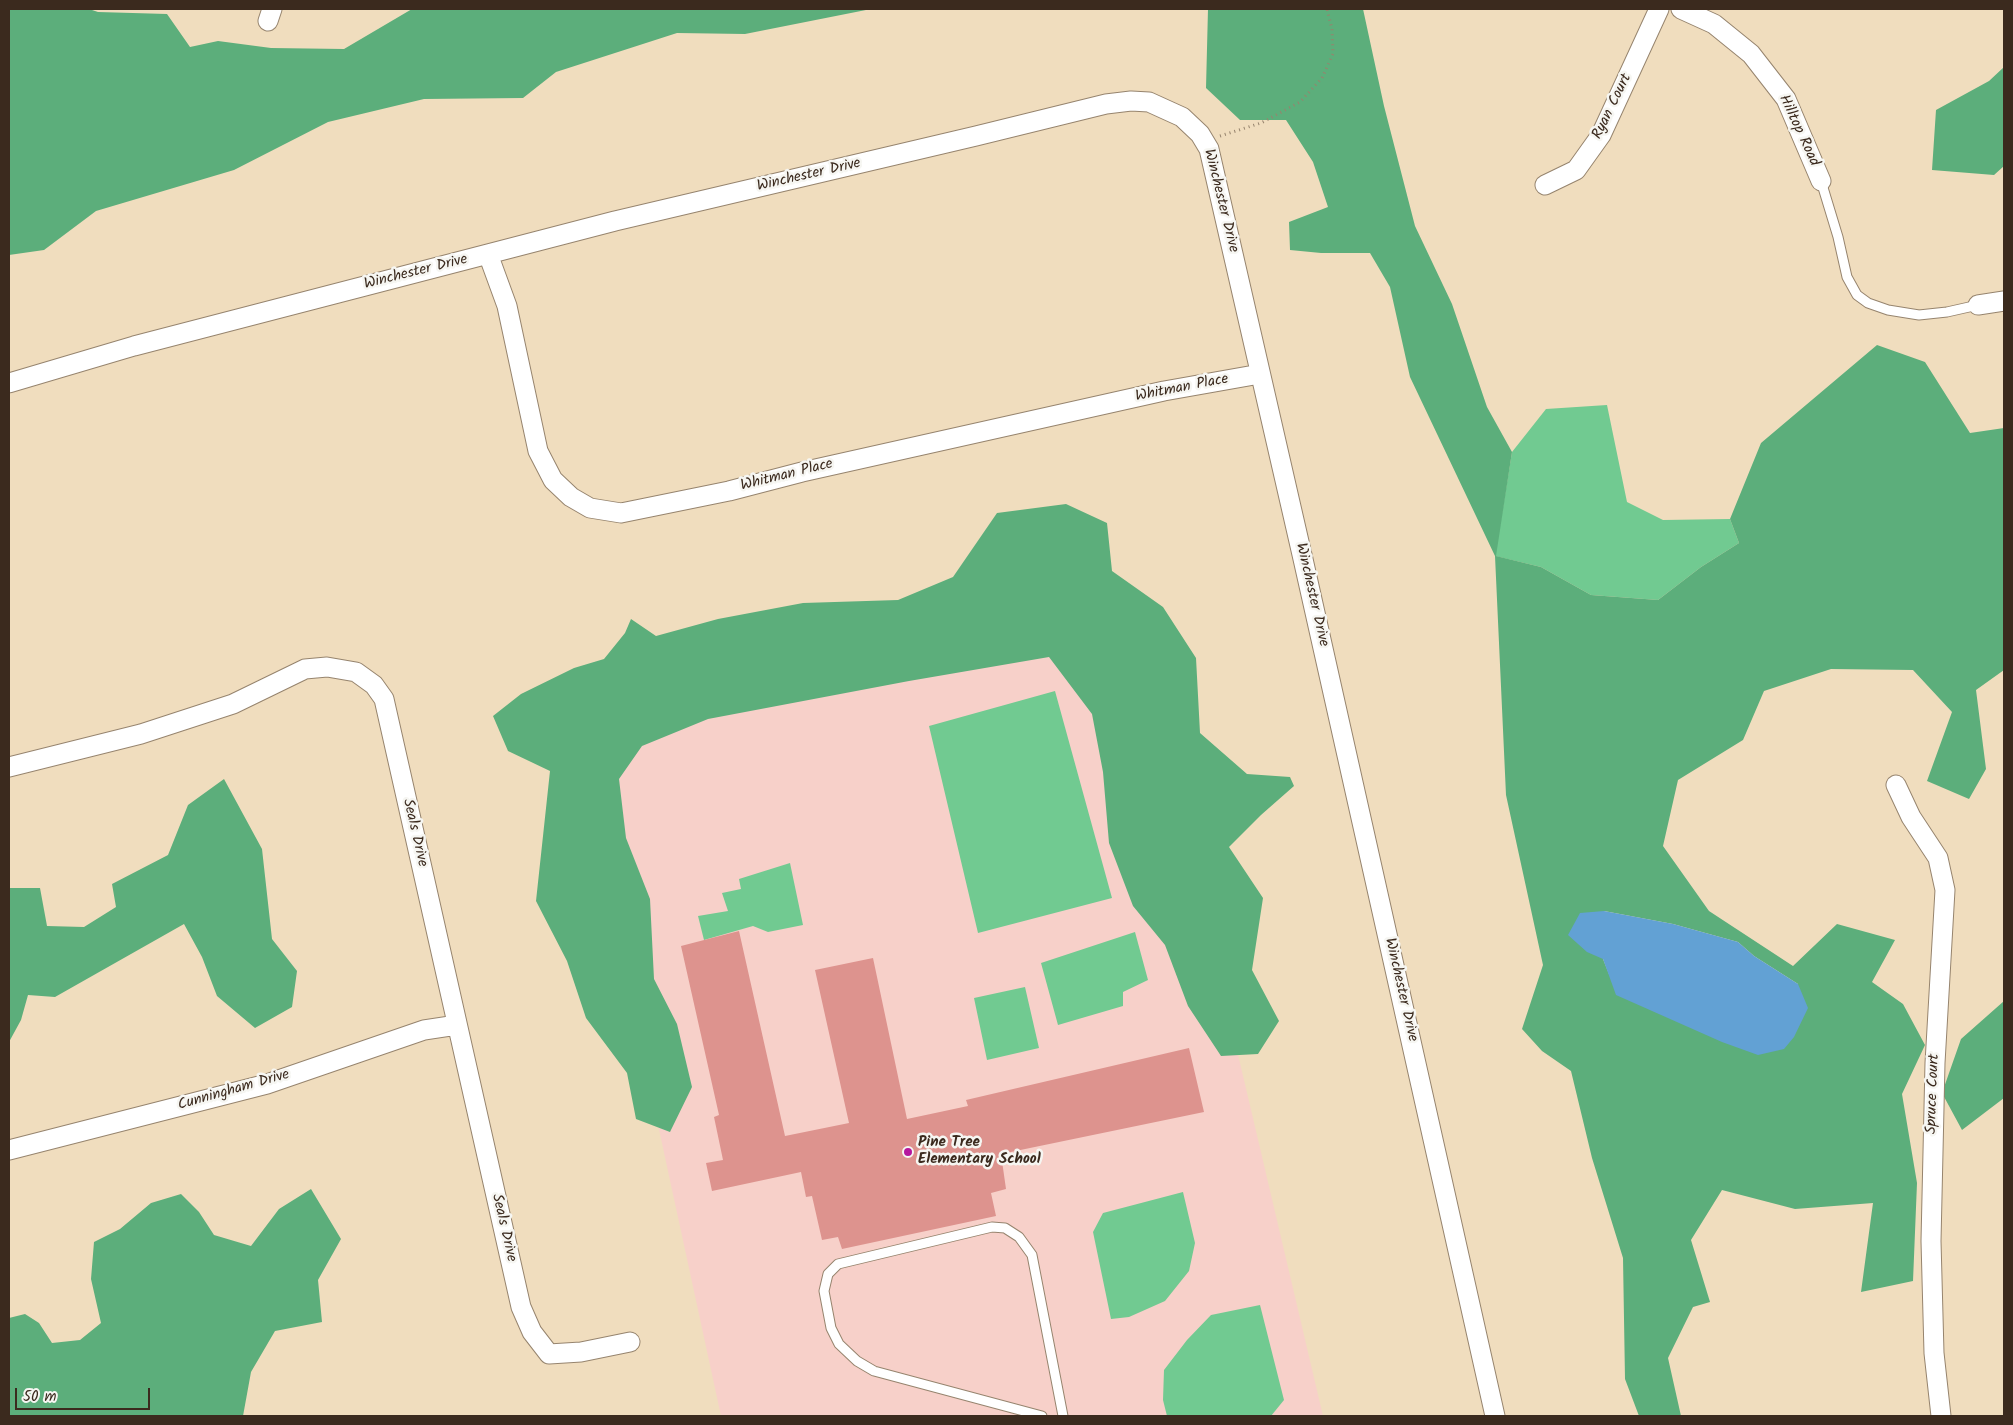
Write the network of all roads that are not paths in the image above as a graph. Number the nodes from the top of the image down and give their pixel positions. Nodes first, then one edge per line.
1 (1659, 9) edge
2 (1681, 9) edge
3 (1821, 181) joint
4 (1545, 185) dead end
5 (488, 254) junction
6 (2004, 301) edge
7 (1978, 305) joint
8 (1260, 374) junction
9 (9, 383) edge
10 (9, 767) edge
11 (1896, 785) dead end
12 (457, 1024) junction
13 (9, 1150) edge
14 (630, 1342) dead end
15 (1042, 1416) edge
16 (1063, 1416) edge
17 (1495, 1416) edge
18 (1941, 1416) edge

1 - 4 street, Ryan Court
2 - 3 street, Hilltop Road
3 - 7 lane
5 - 8 street, Whitman Place
5 - 8 street, Winchester Drive
5 - 9 street, Winchester Drive
6 - 7 street
8 - 17 street, Winchester Drive
10 - 12 street, Seals Drive
11 - 18 street, Spruce Court
12 - 13 street, Cunningham Drive
12 - 14 street, Seals Drive
15 - 16 lane

